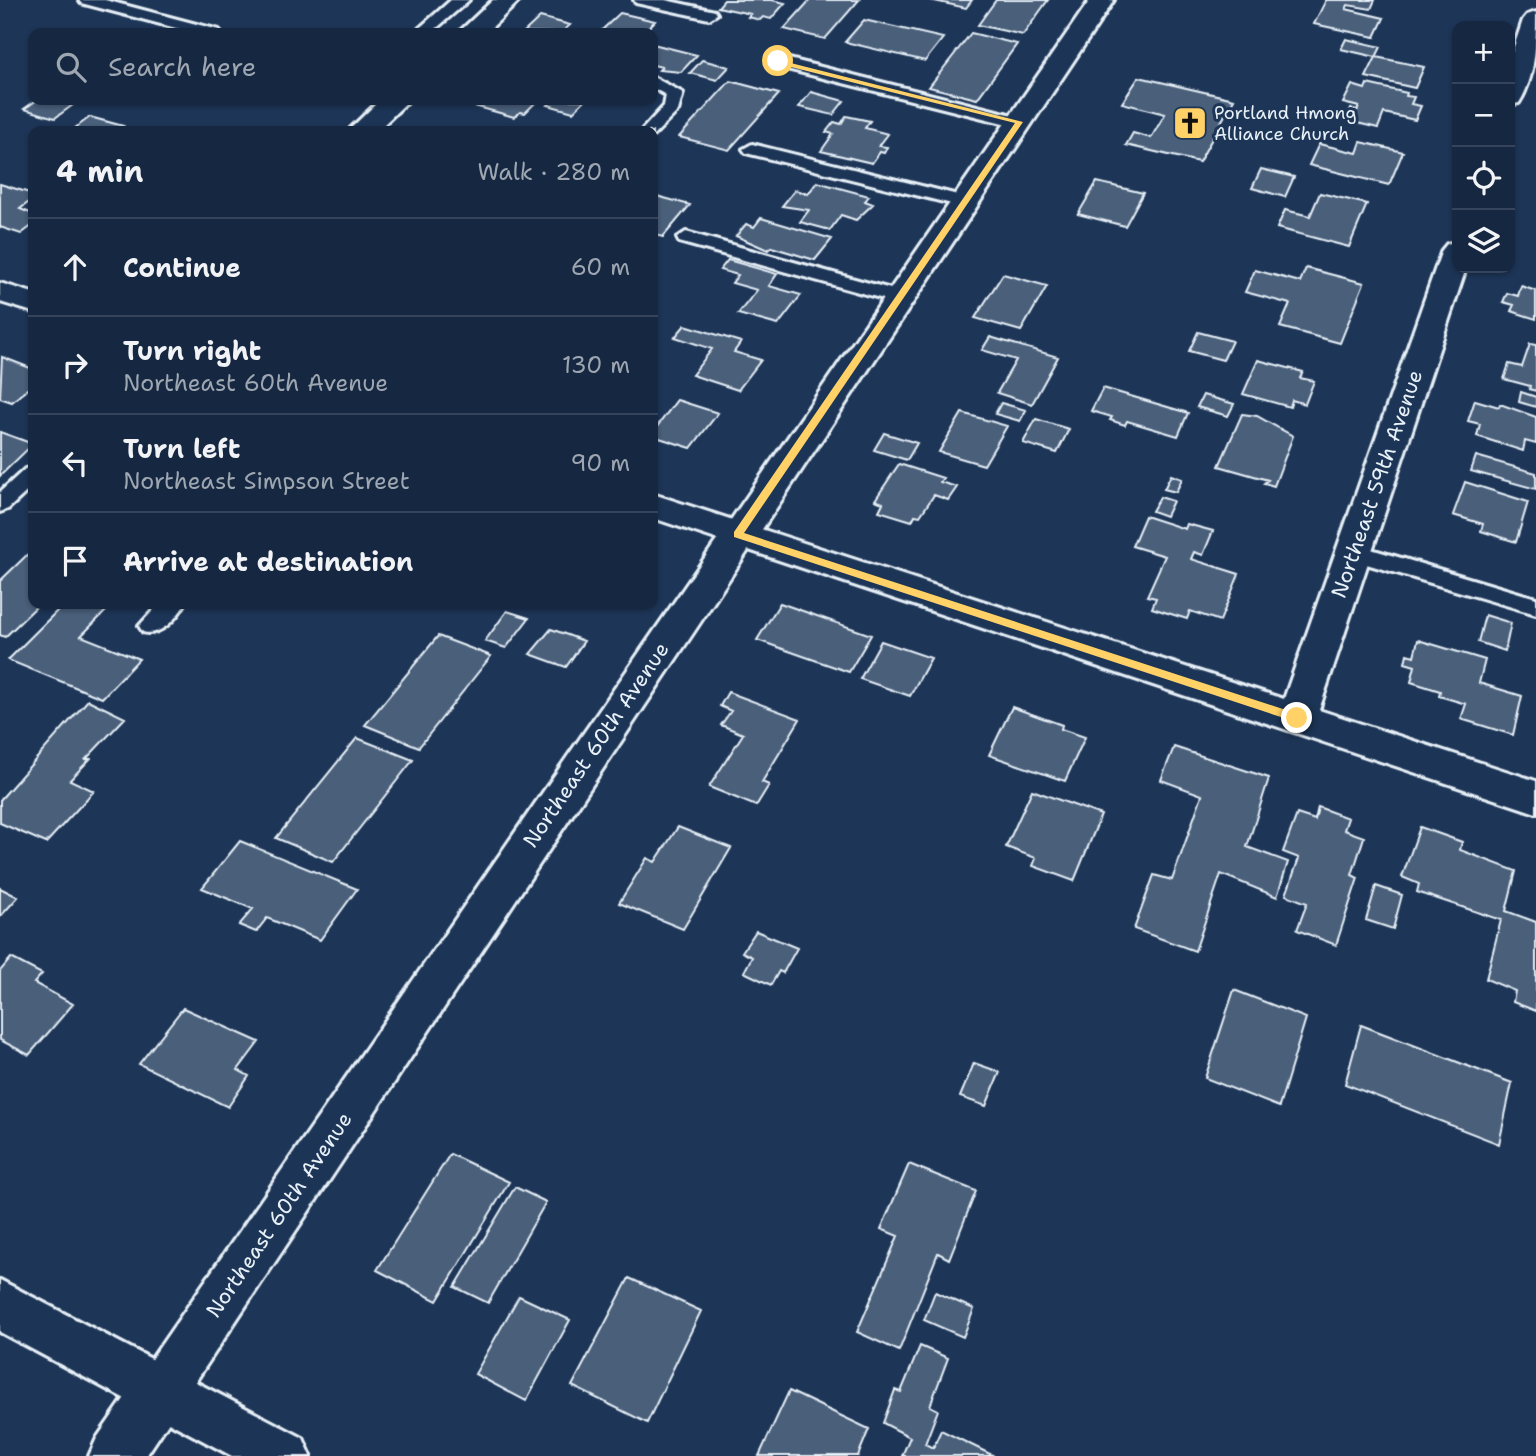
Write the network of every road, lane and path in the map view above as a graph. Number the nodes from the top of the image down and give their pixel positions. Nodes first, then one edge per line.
1 (87, 0) edge
2 (461, 0) edge
3 (508, 0) edge
4 (642, 0) edge
5 (1102, 0) edge
6 (709, 14) dead end
7 (1536, 20) edge
8 (194, 28) edge
9 (428, 28) edge
10 (477, 28) edge
11 (778, 61) dead end
12 (1514, 84) edge
13 (658, 85) edge
14 (390, 105) edge
15 (1019, 122) junction
16 (367, 126) edge
17 (655, 126) edge
18 (752, 149) dead end
19 (964, 202) junction
20 (686, 239) dead end
21 (1452, 265) edge
22 (0, 292) edge
23 (898, 297) junction
24 (28, 301) edge
25 (28, 479) edge
26 (0, 504) edge
27 (658, 508) edge
28 (738, 534) junction
29 (1354, 552) junction
30 (1536, 606) edge
31 (168, 609) edge
32 (151, 626) dead end
33 (1297, 718) junction
34 (1536, 797) edge
35 (0, 1305) edge
36 (161, 1389) junction
37 (115, 1456) edge
38 (285, 1456) edge

1 - 8 lane
2 - 9 lane
3 - 10 street
4 - 6 lane
5 - 15 street, Northeast 60th Avenue
7 - 12 street
11 - 15 lane
13 - 17 lane
14 - 16 street
15 - 19 street, Northeast 60th Avenue
18 - 19 lane
19 - 23 street, Northeast 60th Avenue
20 - 23 lane
21 - 29 street, Northeast 59th Avenue
22 - 24 street
23 - 28 street, Northeast 60th Avenue
25 - 26 lane
27 - 28 street
28 - 33 street
28 - 36 street, Northeast 60th Avenue
29 - 30 lane
29 - 33 street, Northeast 59th Avenue
31 - 32 lane
33 - 34 street
35 - 36 street
36 - 37 street, Northeast 60th Avenue
36 - 38 street

